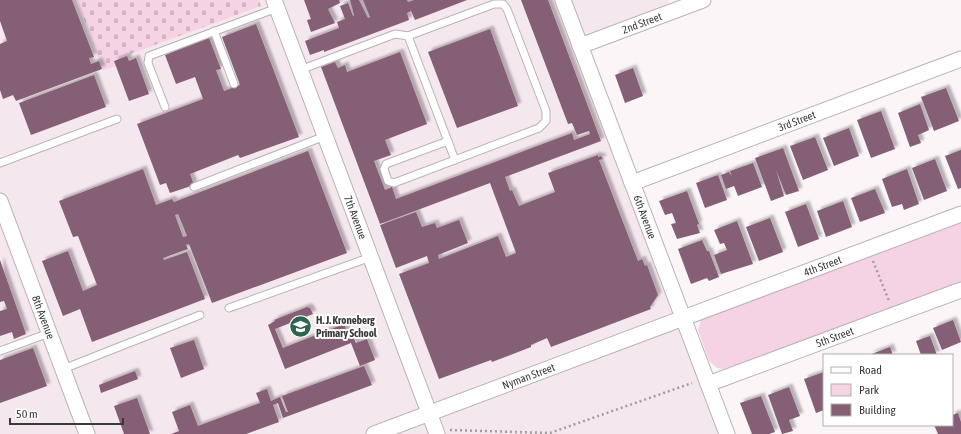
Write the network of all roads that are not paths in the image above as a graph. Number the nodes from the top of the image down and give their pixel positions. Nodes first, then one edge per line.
1 (563, 0) edge
2 (703, 0) edge
3 (275, 4) edge
4 (214, 31) junction
5 (408, 36) junction
6 (580, 46) junction
7 (961, 59) edge
8 (300, 70) junction
9 (234, 84) dead end
10 (165, 107) dead end
11 (117, 119) dead end
12 (325, 136) junction
13 (448, 141) junction
14 (455, 160) junction
15 (0, 163) edge
16 (632, 183) junction
17 (194, 187) dead end
18 (0, 201) edge
19 (961, 214) edge
20 (371, 257) junction
21 (961, 290) edge
22 (229, 308) dead end
23 (200, 315) dead end
24 (683, 317) junction
25 (49, 333) junction
26 (0, 351) edge
27 (63, 369) junction
28 (707, 381) junction
29 (429, 413) junction
30 (436, 432) edge
31 (87, 434) edge
32 (374, 434) edge
33 (727, 434) edge

1 - 6 street, 6th Avenue
2 - 6 street, 2nd Street
3 - 4 lane
3 - 8 street, 7th Avenue
4 - 9 lane
4 - 10 lane
5 - 8 lane
5 - 13 lane
5 - 14 lane
6 - 16 street, 6th Avenue
7 - 16 street, 3rd Street
8 - 12 street, 7th Avenue
11 - 15 lane
12 - 17 lane
12 - 20 street, 7th Avenue
13 - 14 lane
13 - 14 lane
16 - 24 street, 6th Avenue
18 - 25 street, 8th Avenue
19 - 24 street, 4th Street
20 - 22 lane
20 - 29 street, 7th Avenue
21 - 28 street, 5th Street
23 - 27 lane
24 - 28 street, 6th Avenue
24 - 29 street, Nyman Street
25 - 26 lane
25 - 27 street, 8th Avenue
27 - 31 street, 8th Avenue
28 - 33 street, 6th Avenue
29 - 30 street, 7th Avenue
29 - 32 street, Nyman Street

